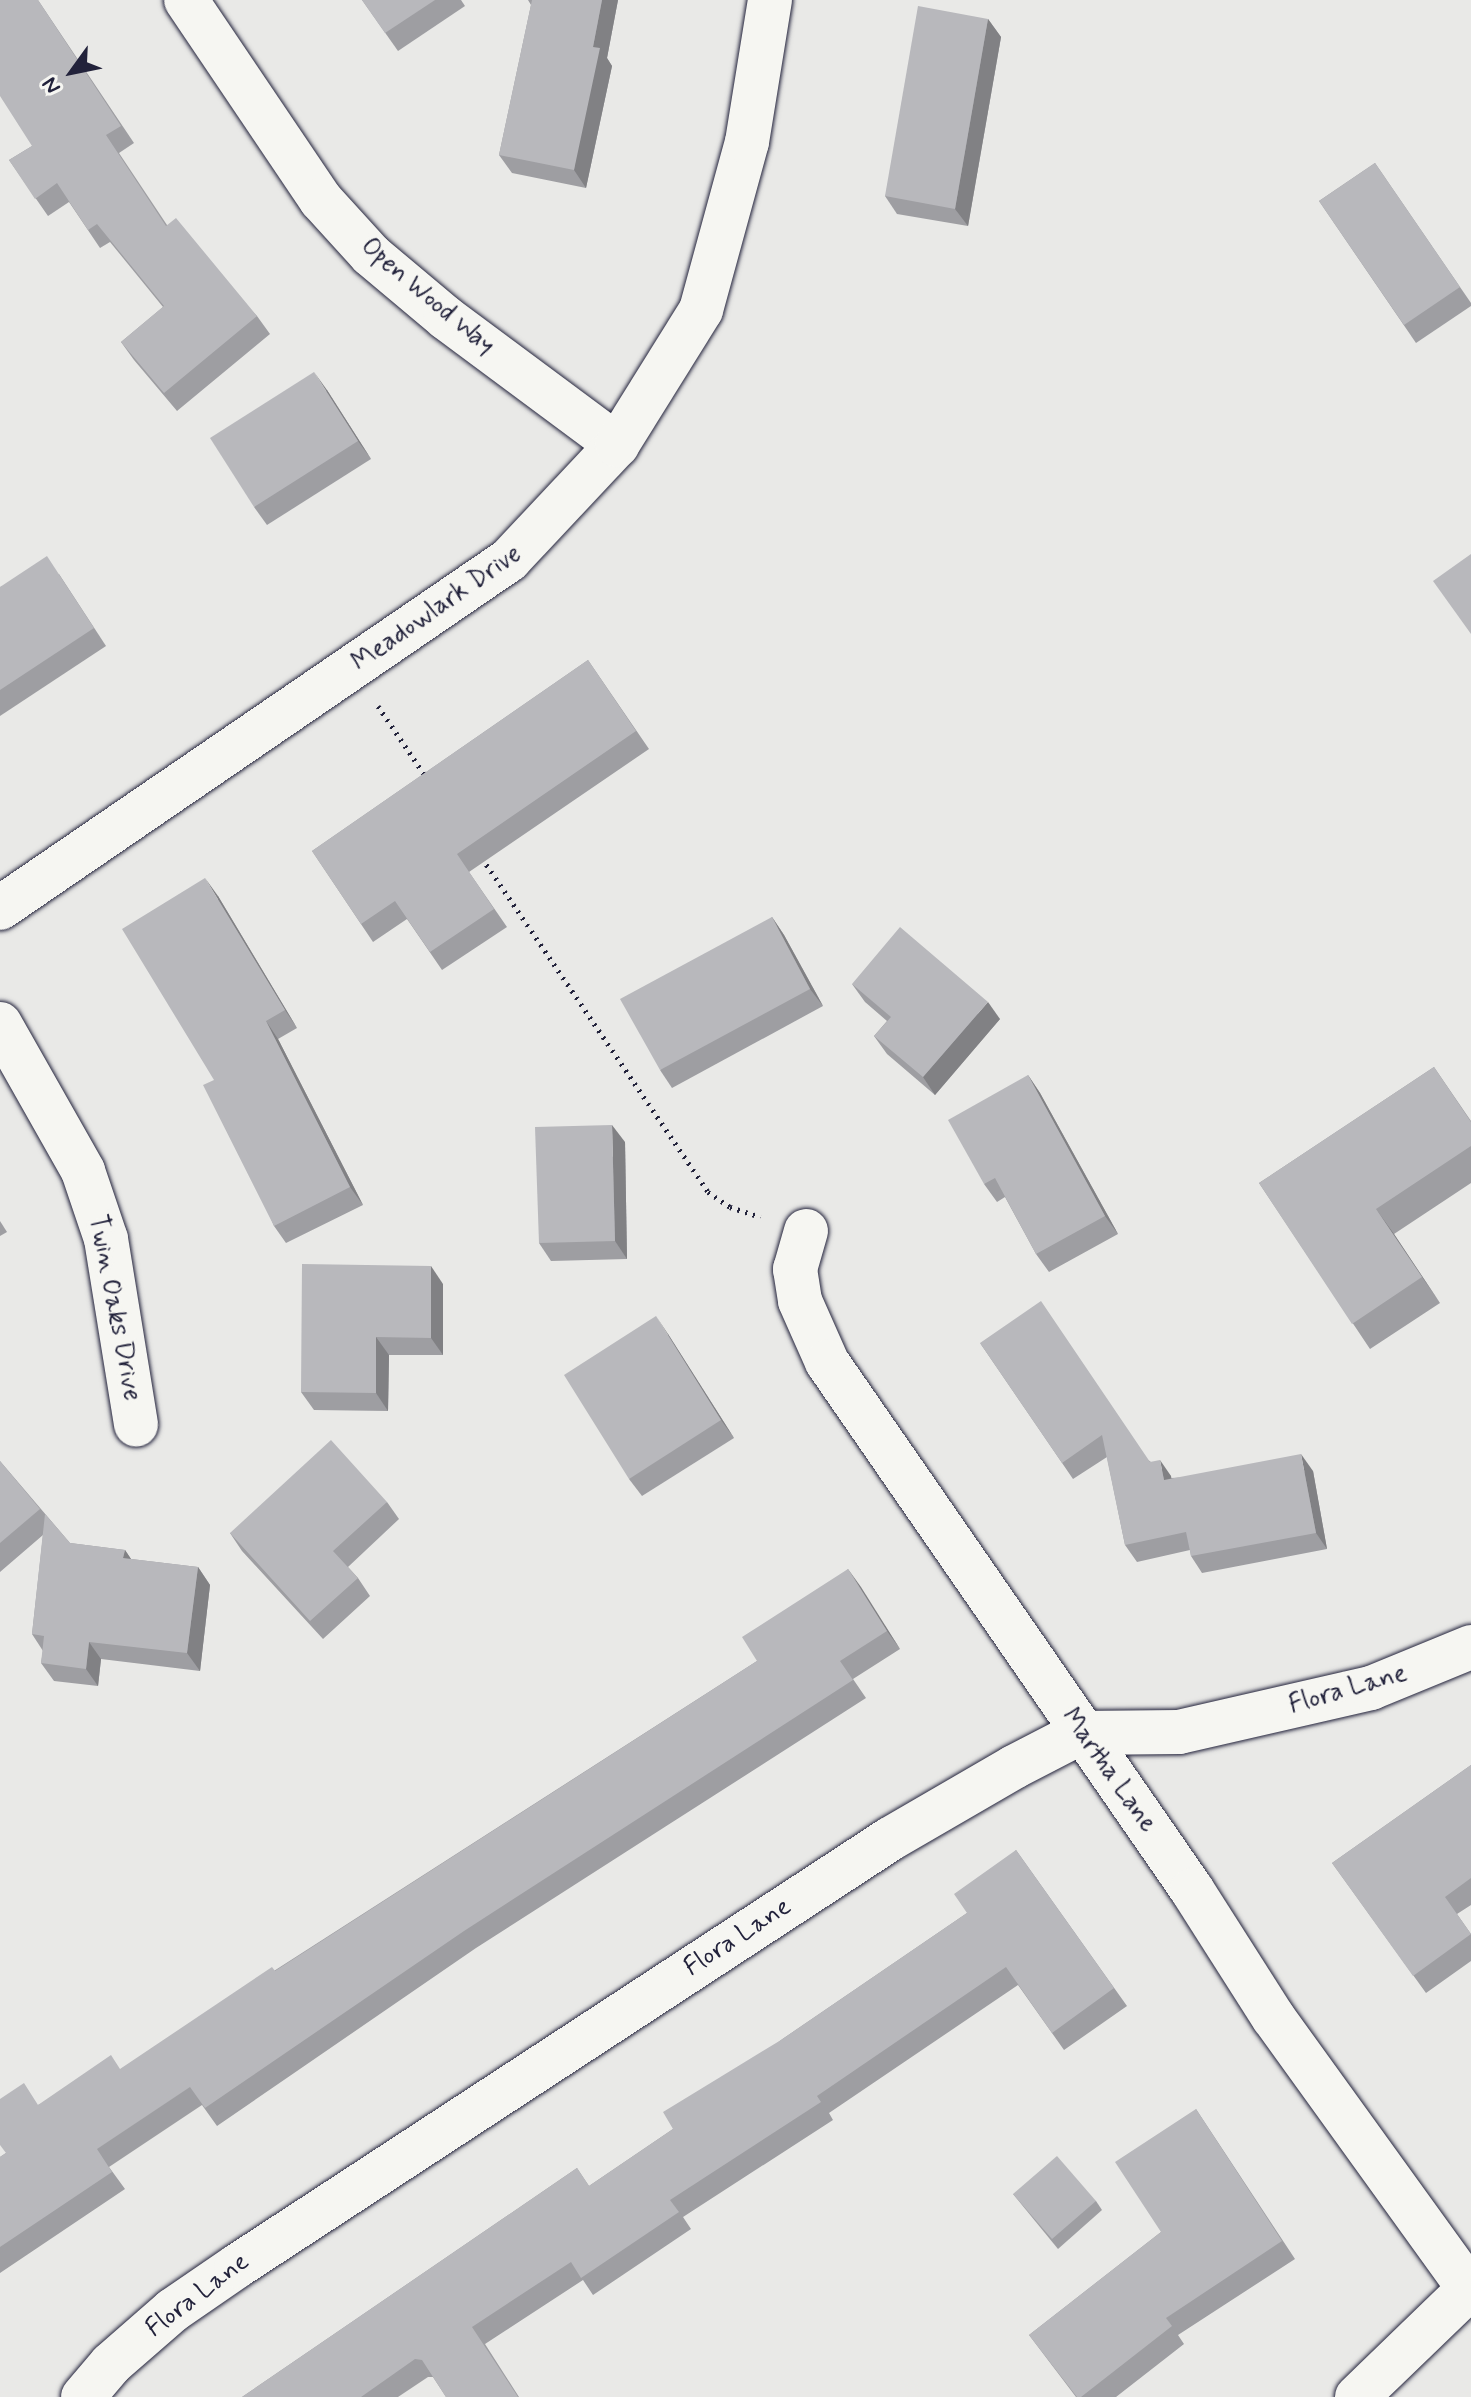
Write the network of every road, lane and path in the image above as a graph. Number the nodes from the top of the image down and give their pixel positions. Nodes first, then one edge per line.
1 (186, 0) edge
2 (770, 0) edge
3 (617, 445) junction
4 (352, 669) junction
5 (434, 788) edge
6 (478, 853) edge
7 (0, 908) edge
8 (0, 1024) edge
9 (806, 1231) joint
10 (136, 1425) dead end
11 (1471, 1647) edge
12 (1080, 1733) junction
13 (1470, 2290) edge
14 (83, 2397) edge
15 (1357, 2397) edge

1 - 3 street, Open Wood Way
2 - 3 street, Meadowlark Drive
3 - 4 street, Meadowlark Drive
4 - 5 path
4 - 7 street, Meadowlark Drive
6 - 9 path
8 - 10 street, Twin Oaks Drive
9 - 12 street, Martha Lane
11 - 12 street, Flora Lane
12 - 13 street, Martha Lane
12 - 14 street, Flora Lane
13 - 15 street

